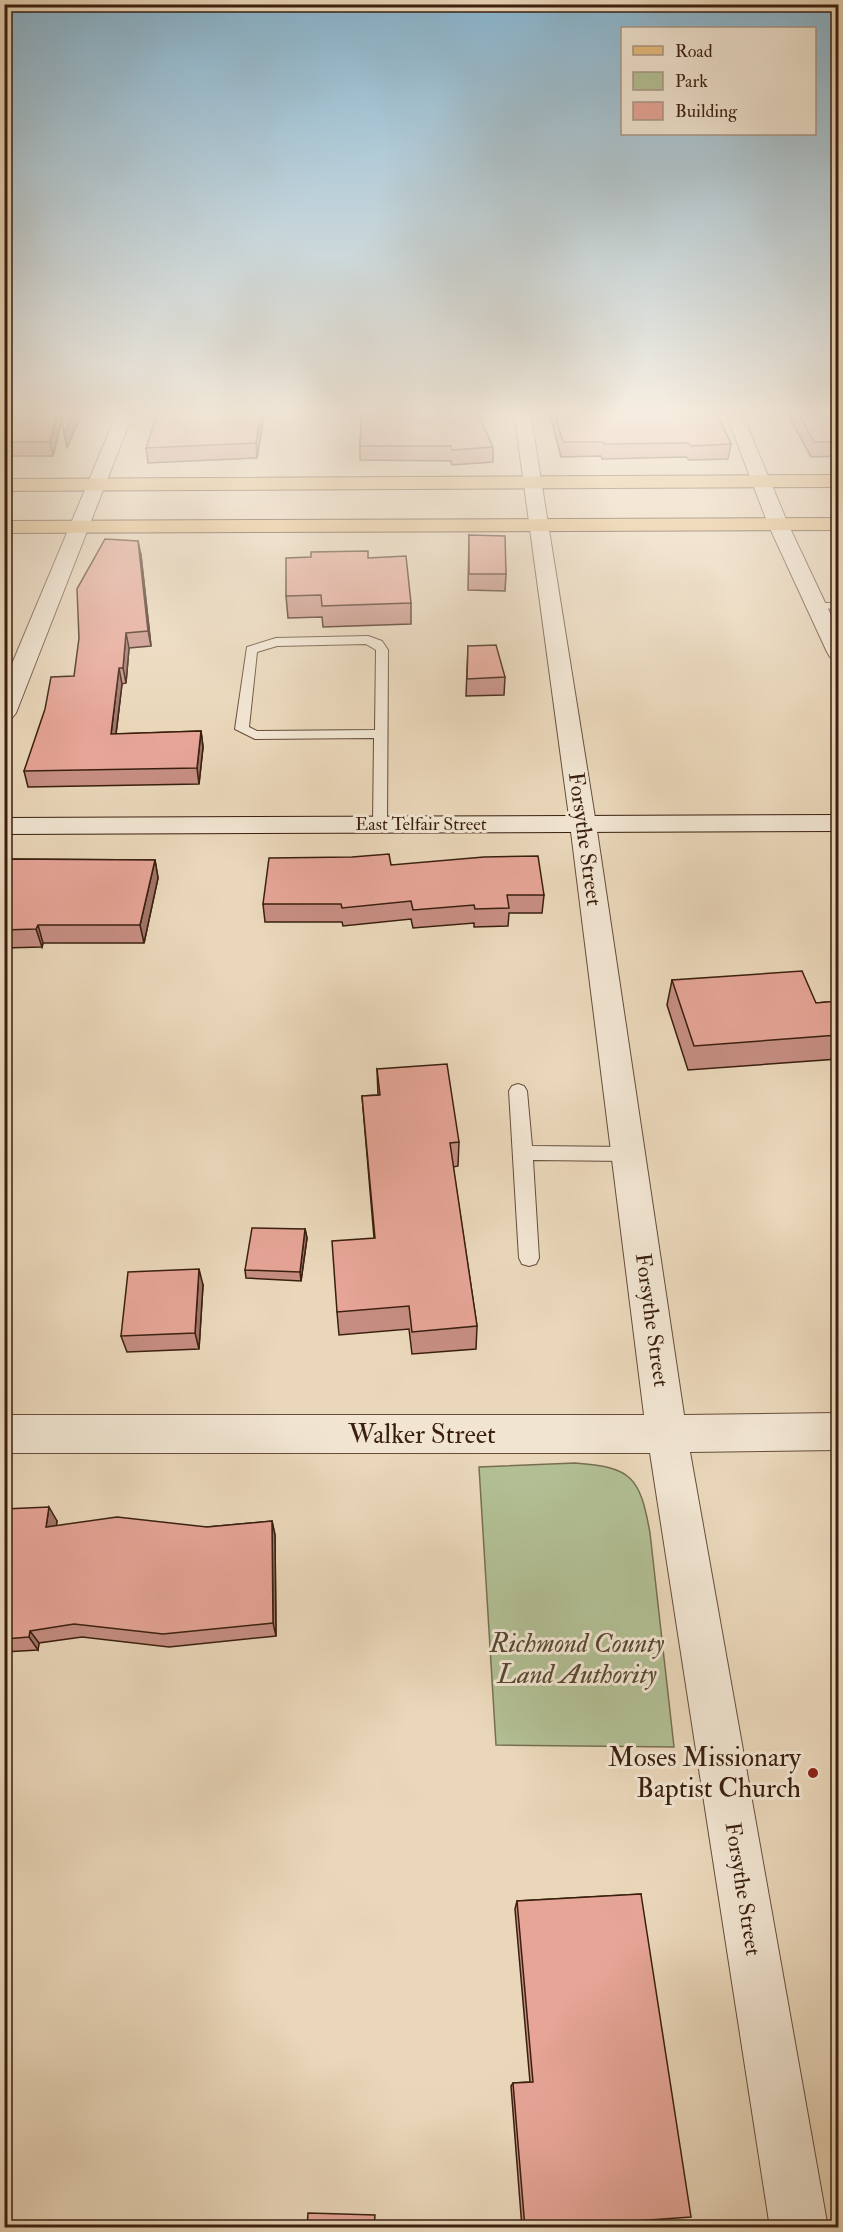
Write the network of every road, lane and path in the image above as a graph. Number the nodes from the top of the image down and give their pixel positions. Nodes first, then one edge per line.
1 (85, 515) edge
2 (536, 515) edge
3 (775, 515) edge
4 (778, 524) junction
5 (838, 524) edge
6 (538, 525) junction
7 (4, 527) edge
8 (80, 527) junction
9 (817, 606) junction
10 (838, 606) edge
11 (838, 652) edge
12 (4, 713) edge
13 (381, 734) junction
14 (583, 824) junction
15 (838, 824) edge
16 (380, 825) junction
17 (4, 826) edge
18 (518, 1091) dead end
19 (523, 1153) junction
20 (629, 1154) junction
21 (529, 1258) dead end
22 (838, 1431) edge
23 (4, 1434) edge
24 (667, 1434) junction
25 (799, 2228) edge

1 - 8 street
2 - 6 street, Forsythe Street
3 - 4 street
4 - 5 main road
4 - 6 main road
4 - 9 street
6 - 8 main road
6 - 14 street, Forsythe Street
7 - 8 main road
8 - 12 street
9 - 10 lane
9 - 11 street
13 - 13 lane
13 - 16 lane
14 - 15 street, East Telfair Street
14 - 16 street, East Telfair Street
14 - 20 street, Forsythe Street
16 - 17 street, East Telfair Street
18 - 19 lane
19 - 20 lane
19 - 21 lane
20 - 24 street, Forsythe Street
22 - 24 street, Walker Street
23 - 24 street, Walker Street
24 - 25 street, Forsythe Street

